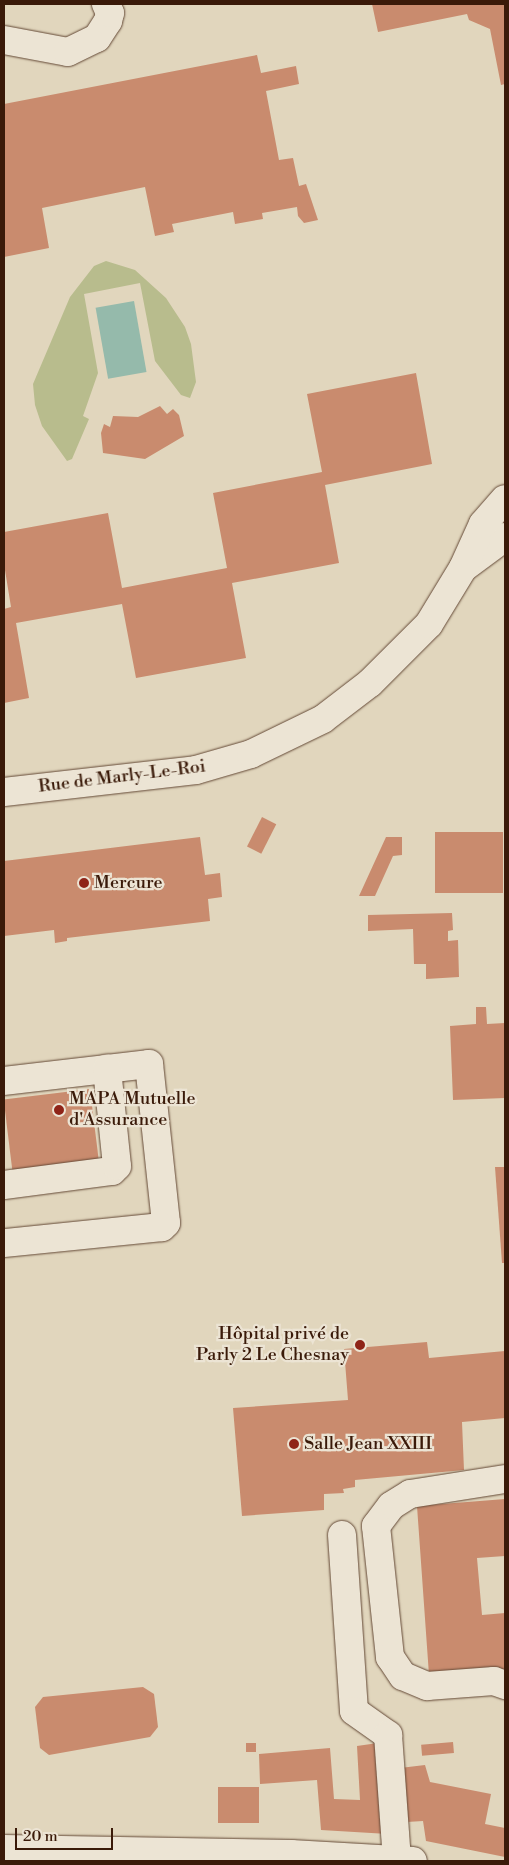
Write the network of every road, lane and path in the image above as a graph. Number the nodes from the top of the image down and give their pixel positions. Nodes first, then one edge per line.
1 (106, 4) edge
2 (4, 40) edge
3 (505, 499) edge
4 (505, 536) edge
5 (463, 568) junction
6 (4, 792) edge
7 (107, 1070) junction
8 (4, 1081) edge
9 (4, 1185) edge
10 (4, 1243) edge
11 (505, 1479) edge
12 (342, 1535) dead end
13 (505, 1685) edge
14 (4, 1849) edge
15 (405, 1860) edge

1 - 2 street
3 - 5 street, Rue de Marly-Le-Roi
4 - 5 street, Rue de Marly-Le-Roi
5 - 6 street, Rue de Marly-Le-Roi
7 - 8 street
7 - 9 street
7 - 10 street
11 - 13 street
12 - 15 street
14 - 15 street

